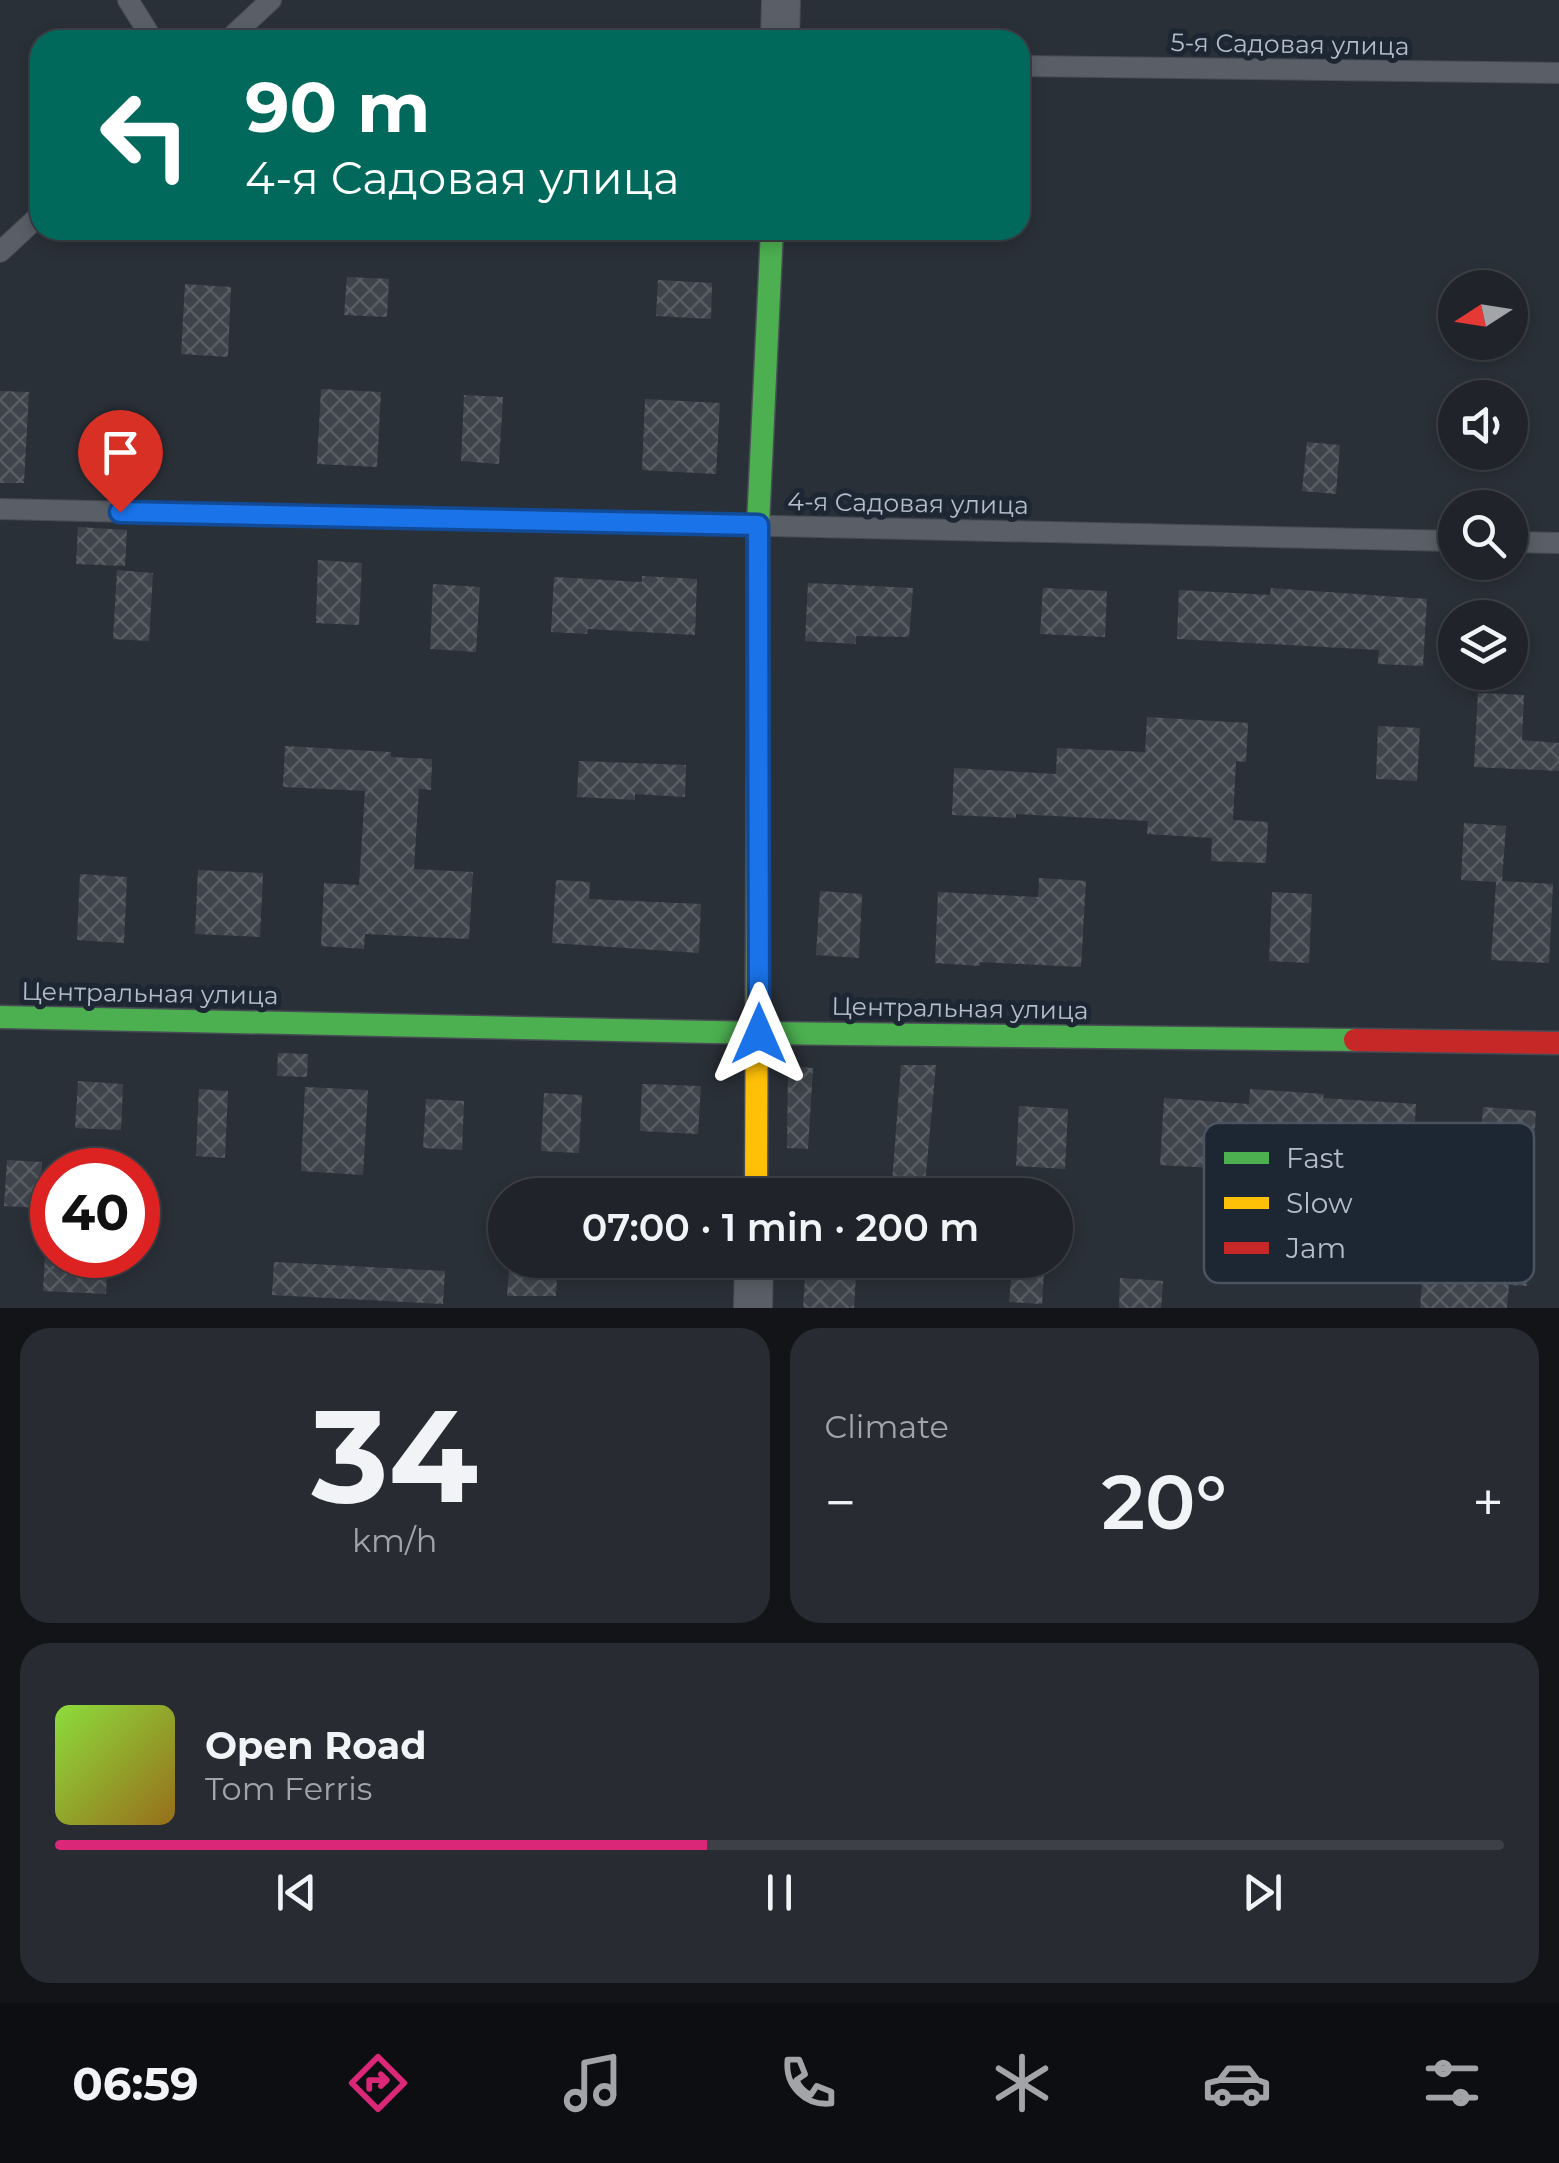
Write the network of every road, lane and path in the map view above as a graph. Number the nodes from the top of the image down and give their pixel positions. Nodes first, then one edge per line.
1 (128, 0) edge
2 (271, 0) edge
3 (781, 0) edge
4 (147, 30) edge
5 (239, 30) edge
6 (780, 30) edge
7 (1030, 66) edge
8 (1559, 72) edge
9 (30, 224) edge
10 (772, 240) edge
11 (0, 252) edge
12 (0, 509) edge
13 (758, 525) junction
14 (1438, 541) edge
15 (1528, 542) edge
16 (1559, 543) edge
17 (0, 1018) edge
18 (759, 1034) junction
19 (1559, 1042) edge
20 (756, 1178) edge
21 (754, 1278) edge
22 (754, 1308) edge

1 - 4 lane
2 - 5 lane
3 - 6 street
7 - 8 lane, 5-я Садовая улица
9 - 11 lane
10 - 13 street
12 - 13 lane, 4-я Садовая улица
13 - 14 lane, 4-я Садовая улица
13 - 18 street
15 - 16 lane
17 - 18 street, Центральная улица
18 - 19 street, Центральная улица
18 - 20 street
21 - 22 street

